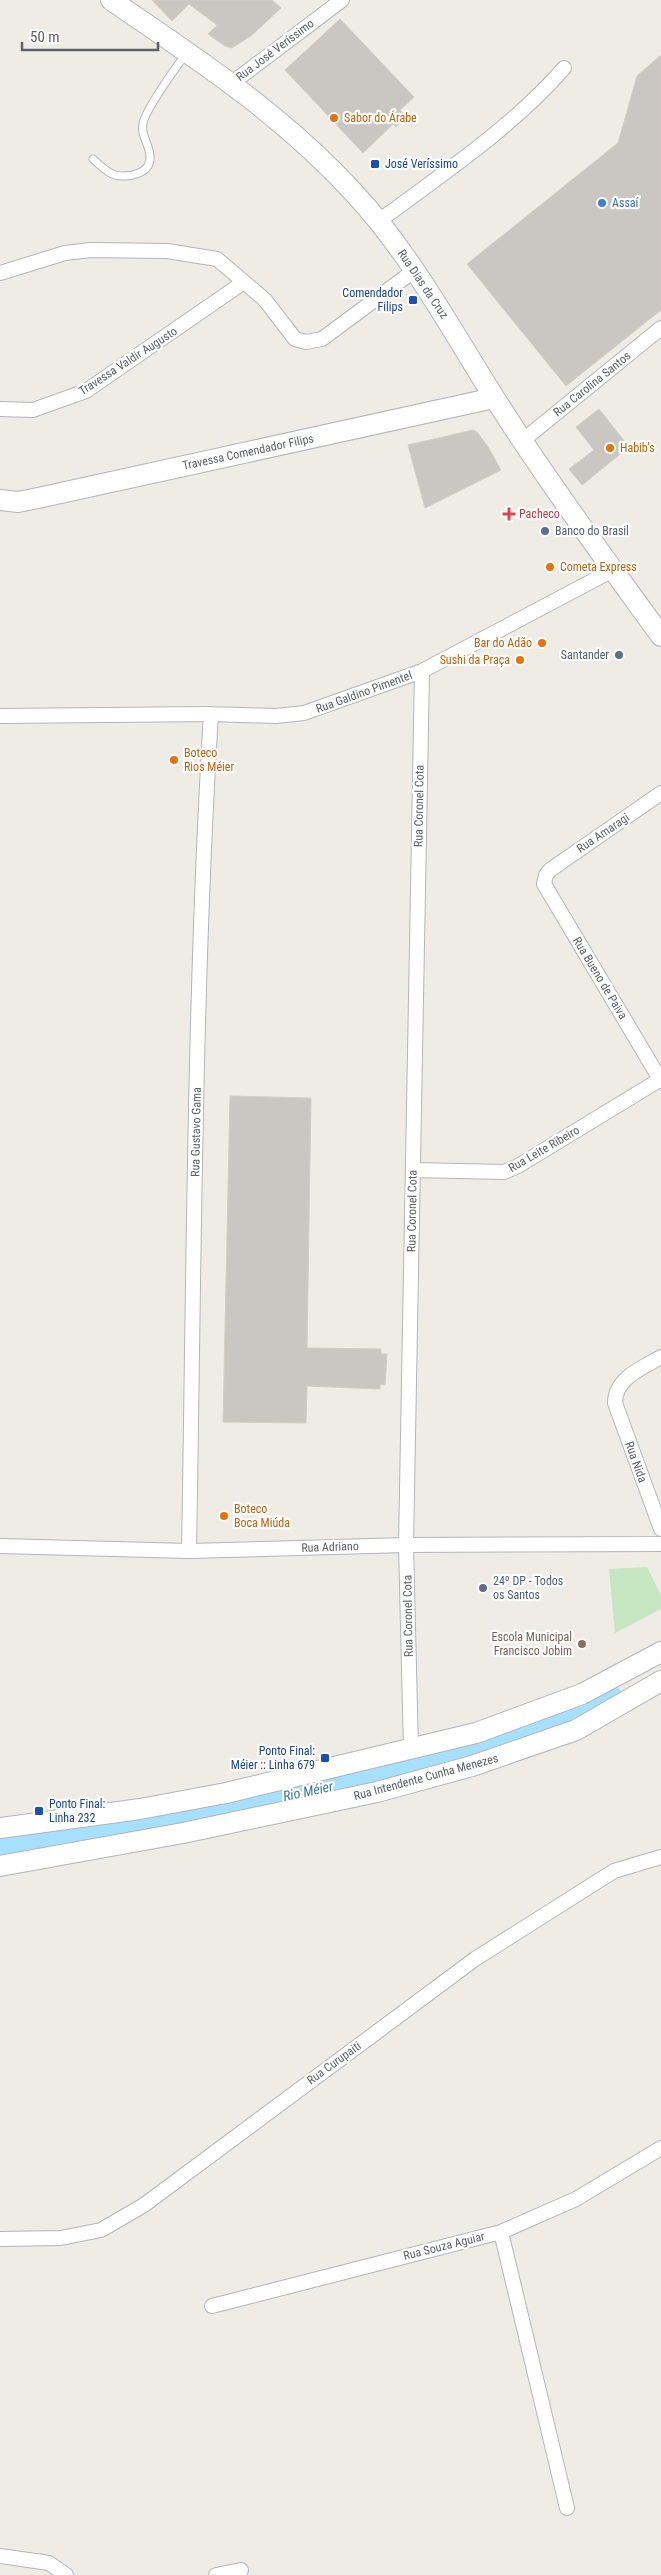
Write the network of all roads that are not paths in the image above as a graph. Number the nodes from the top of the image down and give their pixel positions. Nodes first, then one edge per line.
1 (111, 0) edge
2 (342, 0) edge
3 (187, 52) junction
4 (564, 68) dead end
5 (232, 83) junction
6 (93, 159) dead end
7 (379, 221) junction
8 (415, 270) junction
9 (0, 273) edge
10 (244, 282) junction
11 (661, 328) edge
12 (494, 398) junction
13 (0, 409) edge
14 (522, 442) junction
15 (0, 500) edge
16 (613, 570) junction
17 (661, 636) edge
18 (422, 671) junction
19 (212, 714) junction
20 (0, 716) edge
21 (661, 793) edge
22 (546, 874) joint
23 (661, 1080) edge
24 (413, 1170) junction
25 (661, 1357) edge
26 (661, 1529) edge
27 (661, 1544) edge
28 (406, 1545) junction
29 (0, 1546) edge
30 (189, 1551) junction
31 (661, 1652) edge
32 (661, 1681) edge
33 (411, 1750) junction
34 (0, 1828) edge
35 (661, 1857) edge
36 (0, 1866) edge
37 (661, 2148) edge
38 (500, 2232) junction
39 (0, 2239) edge
40 (212, 2306) dead end
41 (567, 2508) dead end
42 (0, 2556) edge
43 (241, 2570) dead end
44 (66, 2575) edge
45 (216, 2575) edge

1 - 3 street, Rua Dias da Cruz
2 - 5 street, Rua José Veríssimo
3 - 5 street, Rua Dias da Cruz
3 - 6 lane
4 - 7 street
5 - 7 street, Rua Dias da Cruz
7 - 8 street, Rua Dias da Cruz
8 - 10 street
8 - 12 street, Rua Dias da Cruz
9 - 10 street
10 - 13 street, Travessa Valdir Augusto
11 - 14 street, Rua Carolina Santos
12 - 14 street, Rua Dias da Cruz
12 - 15 street, Travessa Comendador Filips
14 - 16 street, Rua Dias da Cruz
16 - 17 street, Rua Dias da Cruz
16 - 18 street, Rua Galdino Pimentel
18 - 19 street, Rua Galdino Pimentel
18 - 24 street, Rua Coronel Cota
19 - 20 street, Rua Galdino Pimentel
19 - 30 street, Rua Gustavo Gama
21 - 22 street, Rua Amaragi
22 - 23 street, Rua Bueno de Paiva
23 - 24 street, Rua Leite Ribeiro
24 - 28 street, Rua Coronel Cota
25 - 26 street, Rua Nida
27 - 28 street, Rua Adriano
28 - 30 street, Rua Adriano
28 - 33 street, Rua Coronel Cota
29 - 30 street, Rua Adriano
31 - 33 street
32 - 36 street, Rua Intendente Cunha Menezes
33 - 34 street
35 - 39 street, Rua Curupaiti
37 - 38 street, Rua Souza Aguiar
38 - 40 street, Rua Souza Aguiar
38 - 41 street
42 - 44 street
43 - 45 street

